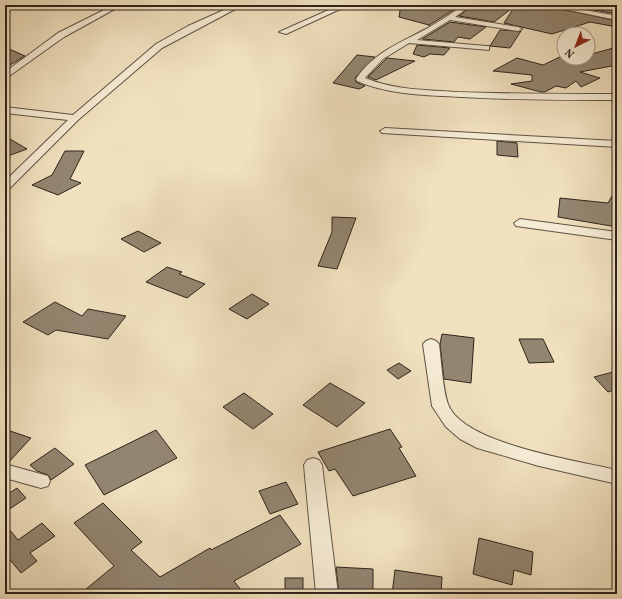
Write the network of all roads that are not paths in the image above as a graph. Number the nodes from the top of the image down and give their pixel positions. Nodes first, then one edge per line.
1 (119, 5) edge
2 (240, 5) edge
3 (346, 5) edge
4 (469, 5) edge
5 (548, 5) edge
6 (449, 18) junction
7 (617, 18) edge
8 (518, 29) dead end
9 (283, 32) dead end
10 (407, 41) junction
11 (486, 48) dead end
12 (5, 76) edge
13 (617, 97) edge
14 (5, 110) edge
15 (75, 118) junction
16 (385, 131) dead end
17 (617, 144) edge
18 (5, 187) edge
19 (520, 223) dead end
20 (617, 236) edge
21 (431, 344) dead end
22 (312, 465) dead end
23 (5, 471) edge
24 (617, 476) edge
25 (40, 481) dead end
26 (327, 594) edge

1 - 12 street
2 - 15 street
3 - 9 street
4 - 6 street
5 - 7 street
6 - 8 street
6 - 10 street
10 - 11 street
10 - 13 street
14 - 15 street
15 - 18 street
16 - 17 street
19 - 20 street
21 - 24 street
22 - 26 street
23 - 25 street

